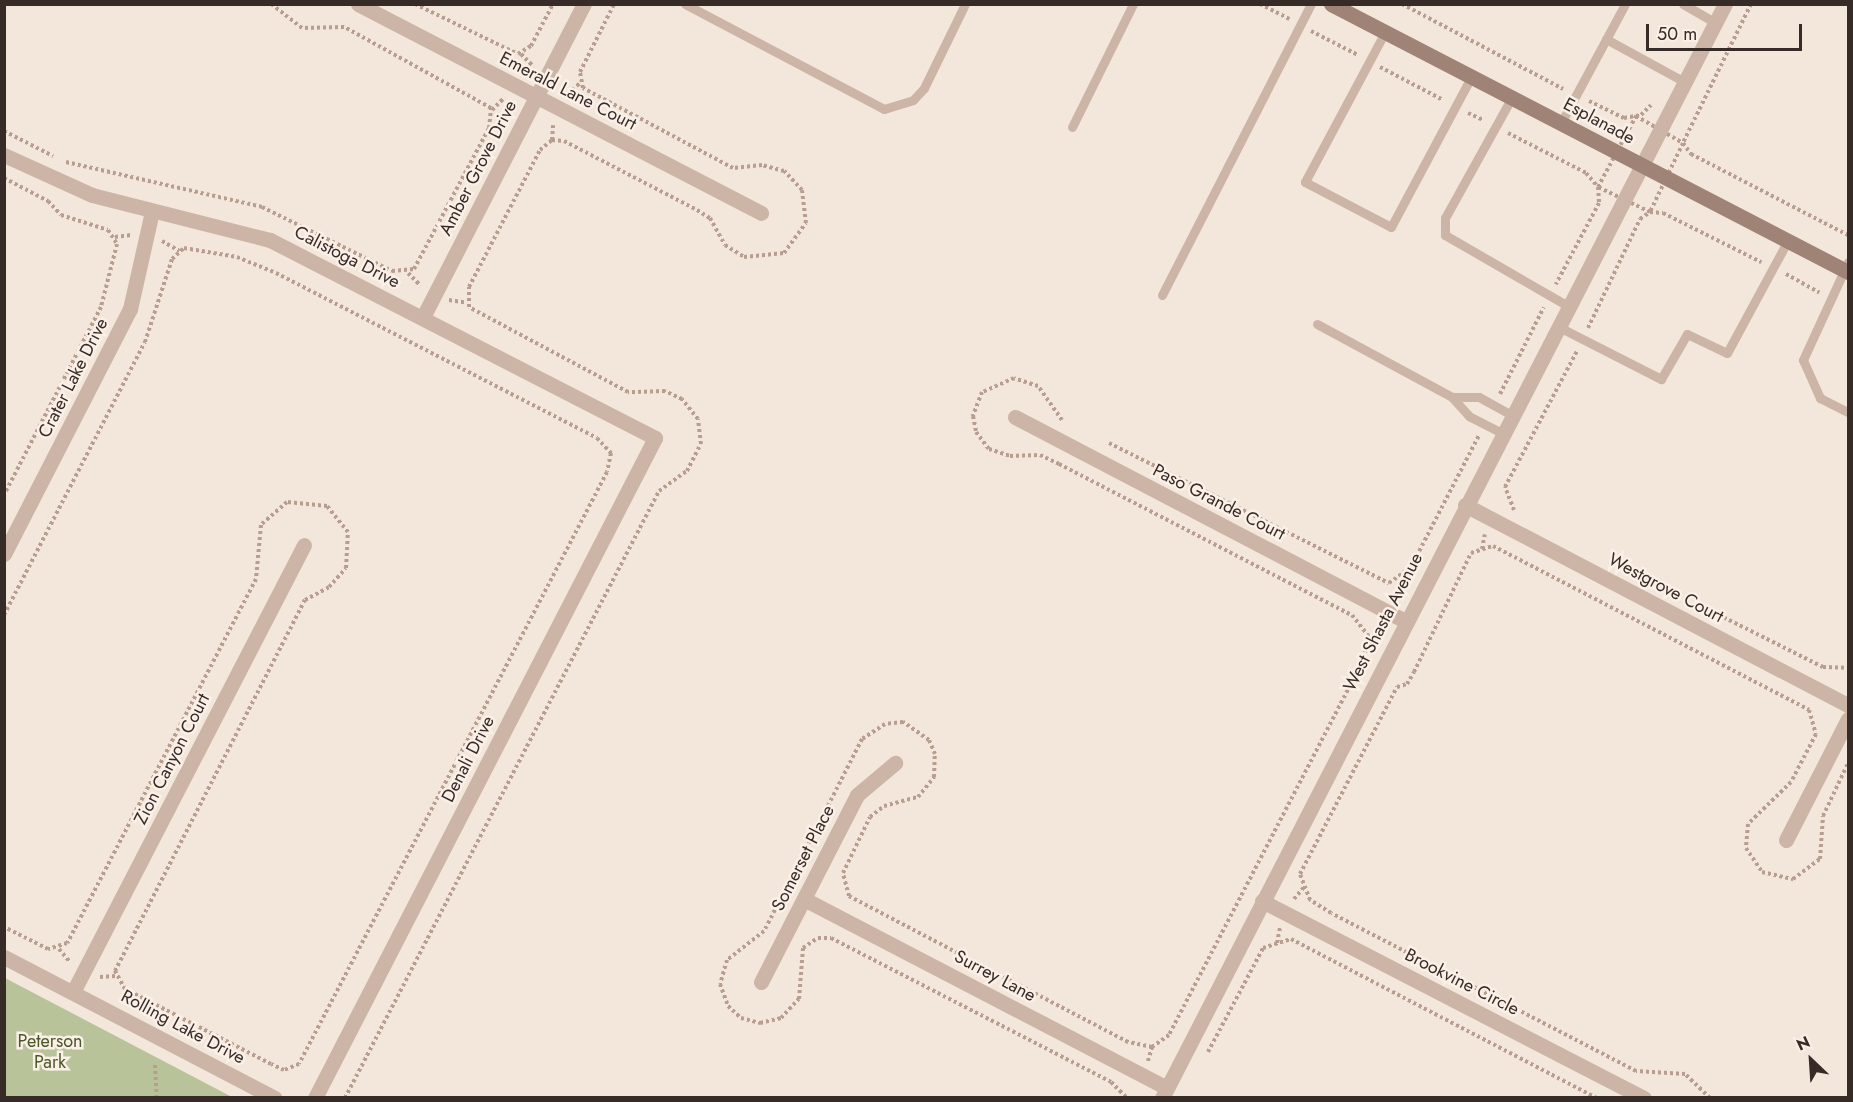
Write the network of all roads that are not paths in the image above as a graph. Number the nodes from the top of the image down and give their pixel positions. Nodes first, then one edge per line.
1 (358, 4) edge
2 (584, 4) edge
3 (685, 4) edge
4 (965, 4) edge
5 (1133, 4) edge
6 (1311, 4) edge
7 (1625, 4) edge
8 (1683, 4) edge
9 (1725, 4) edge
10 (1334, 5) edge
11 (1716, 23) junction
12 (1385, 32) junction
13 (1606, 39) junction
14 (1471, 77) junction
15 (1685, 82) junction
16 (536, 96) junction
17 (1512, 97) junction
18 (1561, 123) junction
19 (1072, 127) dead end
20 (4, 154) edge
21 (1642, 165) junction
22 (152, 211) junction
23 (761, 213) dead end
24 (1788, 240) junction
25 (1847, 268) edge
26 (1162, 295) dead end
27 (1568, 306) junction
28 (423, 317) junction
29 (1317, 324) dead end
30 (1557, 326) junction
31 (1452, 397) junction
32 (1848, 412) edge
33 (1512, 415) junction
34 (1015, 417) dead end
35 (1502, 433) junction
36 (655, 438) joint
37 (1465, 505) junction
38 (304, 545) dead end
39 (4, 554) edge
40 (1406, 621) junction
41 (1848, 705) edge
42 (1848, 719) edge
43 (895, 763) dead end
44 (1786, 840) dead end
45 (804, 898) junction
46 (1262, 901) junction
47 (4, 957) edge
48 (761, 982) dead end
49 (73, 992) junction
50 (1164, 1093) edge
51 (275, 1098) edge
52 (315, 1098) edge
53 (1644, 1098) edge

1 - 16 street, Emerald Lane Court
2 - 16 street, Amber Grove Drive
3 - 4 lane
5 - 19 lane
6 - 26 lane
7 - 13 lane
8 - 11 lane
9 - 11 street, West Shasta Avenue
10 - 12 main road, Esplanade
11 - 15 street, West Shasta Avenue
12 - 14 main road, Esplanade
12 - 14 lane
13 - 15 lane
13 - 18 lane
14 - 17 main road, Esplanade
15 - 21 street, West Shasta Avenue
16 - 23 street, Emerald Lane Court
16 - 28 street, Amber Grove Drive
17 - 18 main road, Esplanade
17 - 27 lane
18 - 21 main road, Esplanade
20 - 22 street, Calistoga Drive
21 - 24 main road, Esplanade
21 - 27 street, West Shasta Avenue
22 - 28 street, Calistoga Drive
22 - 39 street, Crater Lake Drive
24 - 25 main road, Esplanade
24 - 30 lane
25 - 32 lane
27 - 30 street, West Shasta Avenue
28 - 36 street, Calistoga Drive
29 - 31 lane
30 - 33 street, West Shasta Avenue
31 - 33 lane
31 - 35 lane
33 - 35 street, West Shasta Avenue
34 - 40 street, Paso Grande Court
35 - 37 street, West Shasta Avenue
36 - 52 street, Denali Drive
37 - 40 street, West Shasta Avenue
37 - 41 street, Westgrove Court
38 - 49 street, Zion Canyon Court
40 - 46 street, West Shasta Avenue
42 - 44 street
43 - 45 street, Somerset Place
45 - 48 street, Somerset Place
45 - 50 street, Surrey Lane
46 - 50 street, West Shasta Avenue
46 - 53 street, Brookvine Circle
47 - 49 street, Rolling Lake Drive
49 - 51 street, Rolling Lake Drive

